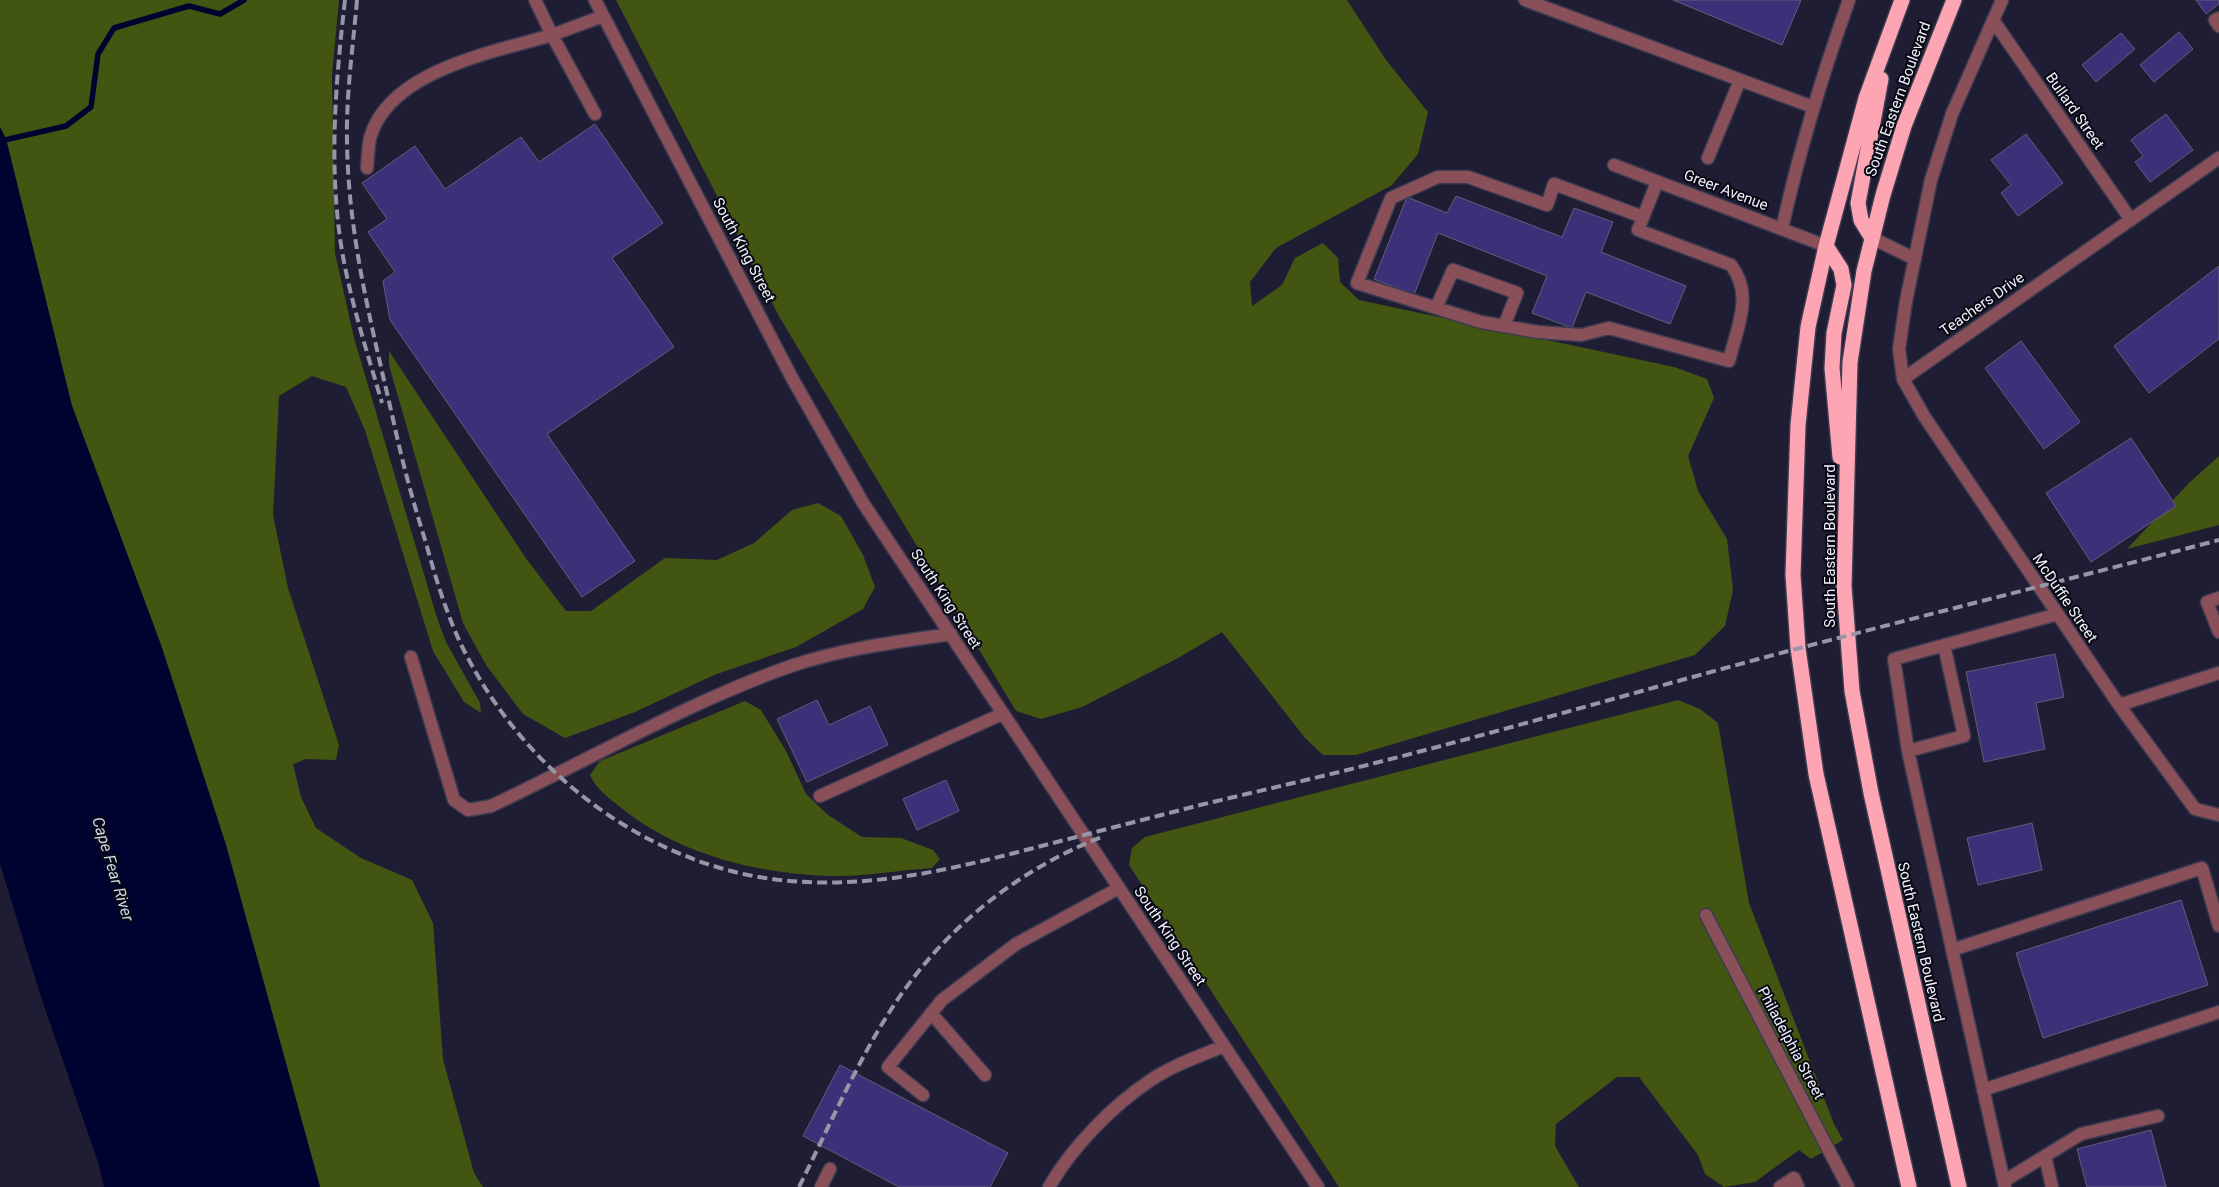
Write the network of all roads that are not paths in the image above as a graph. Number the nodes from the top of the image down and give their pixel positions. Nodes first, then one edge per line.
1 (535, 0) edge
2 (594, 0) edge
3 (1525, 0) edge
4 (1849, 0) edge
5 (1902, 0) edge
6 (1954, 0) edge
7 (2002, 0) edge
8 (602, 16) junction
9 (2219, 18) edge
10 (1993, 20) junction
11 (1891, 26) junction
12 (2219, 26) edge
13 (552, 35) junction
14 (1740, 80) junction
15 (1813, 108) junction
16 (594, 114) dead end
17 (1708, 158) dead end
18 (2219, 158) edge
19 (1614, 165) dead end
20 (367, 168) dead end
21 (1657, 182) junction
22 (1643, 217) junction
23 (2131, 220) junction
24 (1782, 229) junction
25 (1872, 238) junction
26 (1826, 246) junction
27 (1915, 259) junction
28 (1436, 308) junction
29 (1504, 326) junction
30 (1904, 379) junction
31 (1845, 508) junction
32 (2219, 598) edge
33 (2058, 614) junction
34 (2219, 632) edge
35 (951, 634) junction
36 (1944, 645) junction
37 (411, 657) dead end
38 (2219, 673) edge
39 (2119, 705) junction
40 (1002, 714) junction
41 (1908, 751) junction
42 (820, 796) dead end
43 (2219, 815) edge
44 (1119, 888) junction
45 (1706, 915) dead end
46 (2219, 926) edge
47 (1952, 950) junction
48 (2219, 1012) edge
49 (931, 1014) junction
50 (1224, 1046) junction
51 (985, 1075) dead end
52 (1983, 1090) junction
53 (923, 1095) dead end
54 (2158, 1116) dead end
55 (2045, 1156) junction
56 (830, 1169) dead end
57 (2004, 1184) edge
58 (821, 1187) edge
59 (1049, 1187) edge
60 (1318, 1187) edge
61 (1780, 1187) edge
62 (1798, 1187) edge
63 (1848, 1187) edge
64 (1909, 1187) edge
65 (1959, 1187) edge
66 (2052, 1187) edge

1 - 13 street
2 - 8 street, South King Street
3 - 14 street
4 - 15 street
5 - 11 highway, South Eastern Boulevard
6 - 25 highway, South Eastern Boulevard
7 - 10 street
8 - 13 street
8 - 35 street, South King Street
9 - 12 street
10 - 23 street, Bullard Street
10 - 27 street
11 - 25 highway
11 - 26 highway, South Eastern Boulevard
13 - 16 street
13 - 20 street
14 - 15 street
14 - 17 street
15 - 24 street
18 - 23 street, Teachers Drive
19 - 21 street, Greer Avenue
21 - 22 street
21 - 24 street, Greer Avenue
22 - 28 street
22 - 29 street
23 - 30 street, Teachers Drive
24 - 26 street, Greer Avenue
25 - 27 street
25 - 31 highway, South Eastern Boulevard
26 - 31 highway
26 - 64 highway, South Eastern Boulevard
27 - 30 street
28 - 29 street
28 - 29 street
30 - 33 street, McDuffie Street
31 - 65 highway, South Eastern Boulevard
32 - 34 street
33 - 36 street, South Eastern Boulevard
33 - 39 street, McDuffie Street
35 - 37 street
35 - 40 street, South King Street
36 - 41 street, South Eastern Boulevard
36 - 41 street
38 - 39 street
39 - 43 street, McDuffie Street
40 - 42 street
40 - 44 street, South King Street
41 - 47 street, South Eastern Boulevard
44 - 49 street
44 - 50 street, South King Street
45 - 63 street, Philadelphia Street
46 - 47 street
47 - 52 street, South Eastern Boulevard
48 - 52 street
49 - 51 street
49 - 53 street
50 - 59 street
50 - 60 street, South King Street
52 - 57 street, South Eastern Boulevard
54 - 55 street
55 - 57 street
55 - 66 street
56 - 58 street
61 - 62 street

